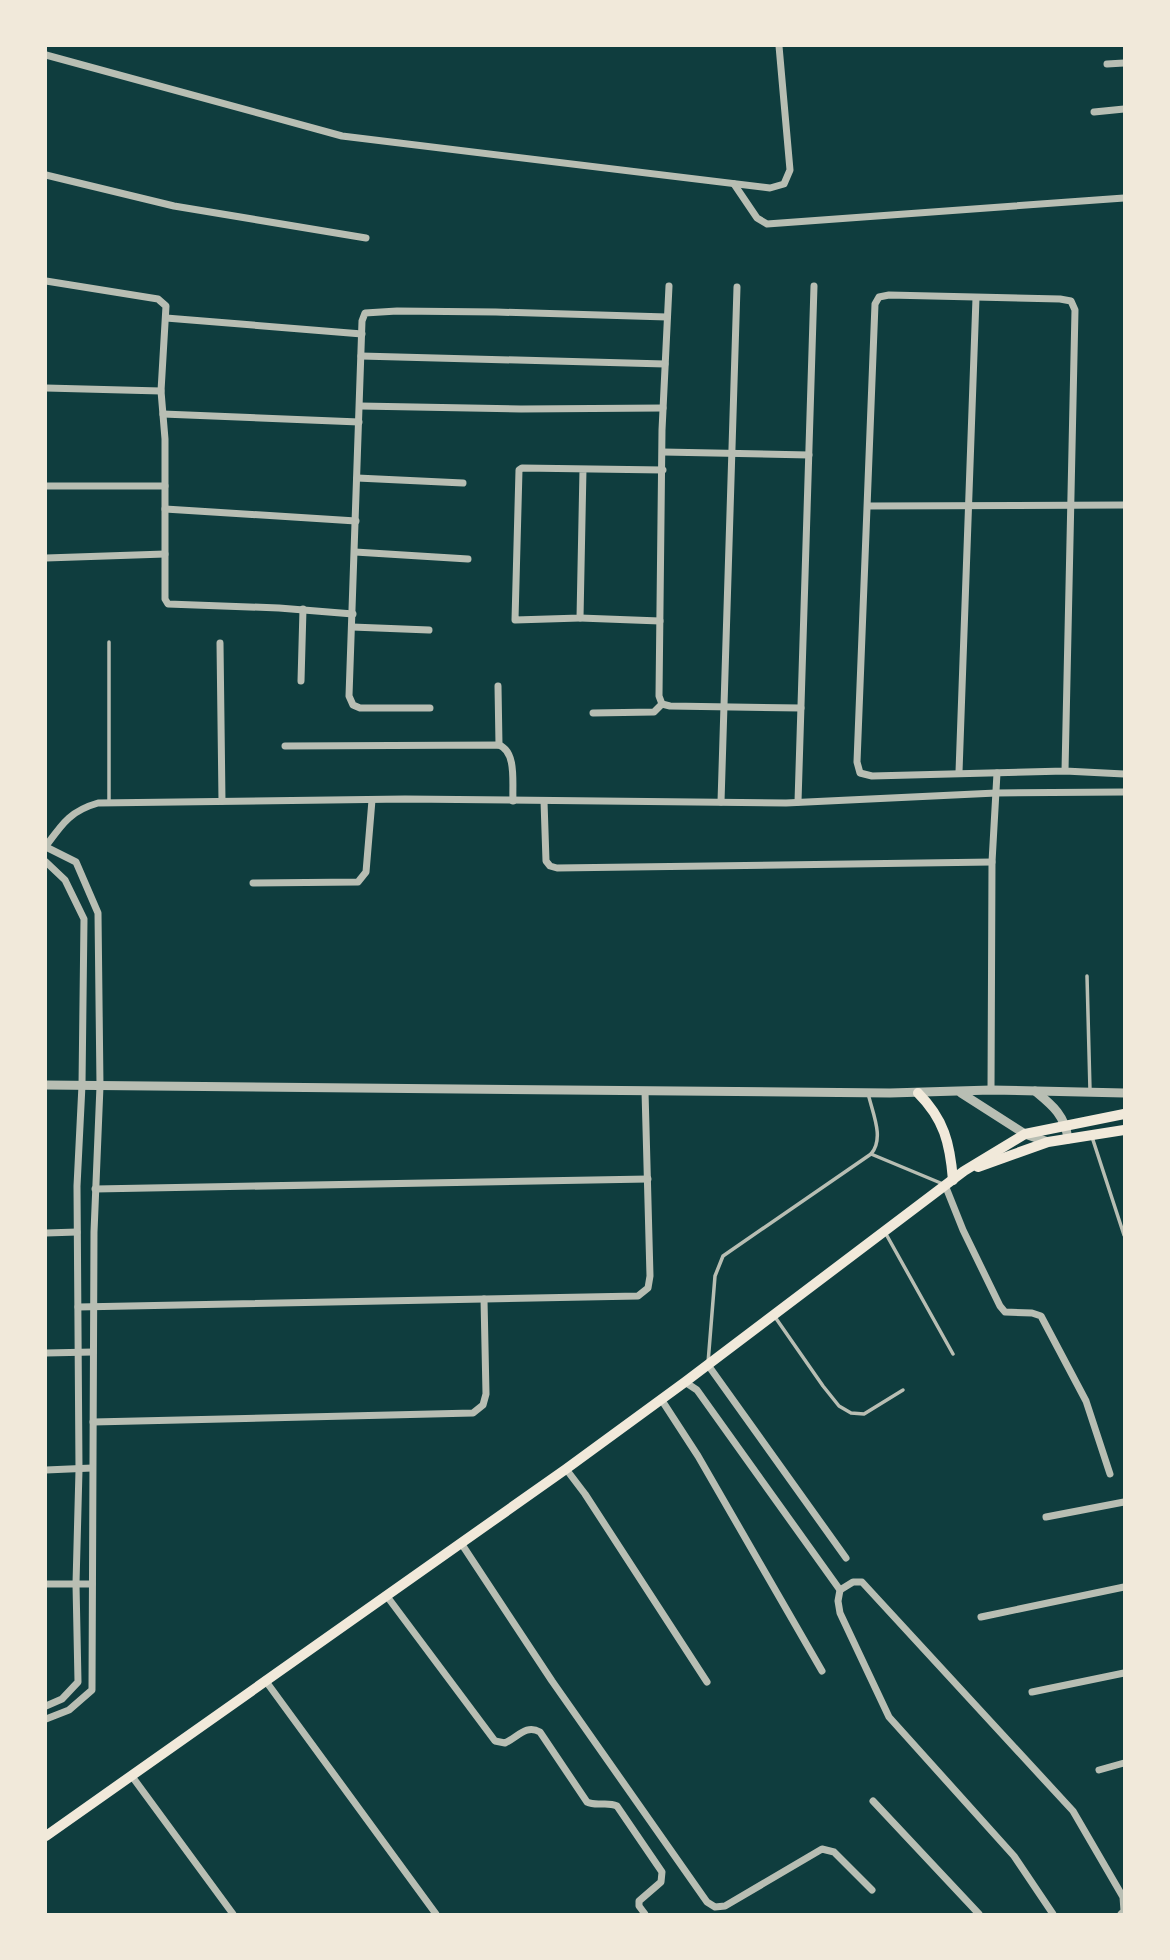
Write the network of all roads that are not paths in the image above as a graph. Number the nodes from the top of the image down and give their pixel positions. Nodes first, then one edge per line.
1 (779, 46) edge
2 (46, 55) edge
3 (1125, 63) edge
4 (1107, 64) dead end
5 (1125, 109) edge
6 (1094, 112) dead end
7 (46, 175) edge
8 (734, 184) junction
9 (1125, 198) edge
10 (366, 238) dead end
11 (46, 281) edge
12 (668, 286) dead end
13 (814, 286) dead end
14 (737, 287) dead end
15 (976, 298) junction
16 (667, 317) junction
17 (166, 318) junction
18 (362, 334) junction
19 (361, 356) junction
20 (665, 364) junction
21 (46, 388) edge
22 (162, 391) junction
23 (360, 406) junction
24 (663, 408) junction
25 (163, 414) junction
26 (359, 422) junction
27 (663, 452) junction
28 (732, 454) junction
29 (809, 456) junction
30 (583, 469) junction
31 (663, 470) junction
32 (357, 478) junction
33 (463, 483) dead end
34 (46, 486) edge
35 (165, 486) junction
36 (1071, 505) junction
37 (1125, 505) edge
38 (868, 506) junction
39 (968, 506) junction
40 (165, 509) junction
41 (356, 521) junction
42 (355, 552) junction
43 (165, 554) junction
44 (46, 558) edge
45 (468, 559) dead end
46 (303, 610) junction
47 (353, 614) junction
48 (580, 618) junction
49 (660, 621) junction
50 (352, 627) junction
51 (429, 630) dead end
52 (109, 642) dead end
53 (220, 643) dead end
54 (302, 681) dead end
55 (498, 686) dead end
56 (662, 704) junction
57 (430, 708) dead end
58 (723, 708) junction
59 (801, 708) junction
60 (593, 713) dead end
61 (499, 745) junction
62 (285, 746) dead end
63 (1065, 771) junction
64 (959, 772) junction
65 (997, 773) junction
66 (1125, 774) edge
67 (1125, 792) edge
68 (996, 793) junction
69 (372, 800) junction
70 (513, 800) junction
71 (222, 801) junction
72 (544, 801) junction
73 (798, 802) junction
74 (109, 803) junction
75 (721, 803) junction
76 (46, 846) edge
77 (46, 862) edge
78 (992, 862) junction
79 (253, 883) dead end
80 (1087, 976) dead end
81 (46, 1085) edge
82 (82, 1085) junction
83 (100, 1086) junction
84 (991, 1090) junction
85 (645, 1091) junction
86 (1035, 1091) junction
87 (1090, 1092) junction
88 (868, 1093) junction
89 (918, 1093) junction
90 (961, 1093) junction
91 (1125, 1093) edge
92 (1125, 1114) edge
93 (1066, 1124) junction
94 (1125, 1129) edge
95 (1026, 1134) junction
96 (1091, 1135) junction
97 (1068, 1139) junction
98 (1048, 1142) junction
99 (871, 1154) junction
100 (964, 1171) junction
101 (648, 1179) junction
102 (949, 1182) junction
103 (95, 1189) junction
104 (885, 1231) junction
105 (77, 1232) junction
106 (46, 1233) edge
107 (1125, 1235) edge
108 (484, 1299) junction
109 (94, 1306) junction
110 (78, 1307) junction
111 (773, 1315) junction
112 (93, 1352) junction
113 (46, 1353) edge
114 (78, 1353) junction
115 (953, 1354) dead end
116 (708, 1365) junction
117 (685, 1382) junction
118 (903, 1390) dead end
119 (661, 1399) junction
120 (93, 1422) junction
121 (92, 1468) junction
122 (566, 1469) junction
123 (46, 1470) edge
124 (79, 1471) junction
125 (1110, 1474) dead end
126 (1125, 1502) edge
127 (1046, 1517) dead end
128 (460, 1543) junction
129 (846, 1558) dead end
130 (46, 1584) edge
131 (76, 1584) junction
132 (92, 1584) junction
133 (1125, 1587) edge
134 (840, 1590) junction
135 (386, 1595) junction
136 (981, 1617) dead end
137 (822, 1671) dead end
138 (1125, 1673) edge
139 (265, 1680) junction
140 (707, 1682) dead end
141 (1032, 1692) dead end
142 (46, 1706) edge
143 (46, 1719) edge
144 (1125, 1763) edge
145 (1099, 1770) dead end
146 (131, 1775) junction
147 (873, 1801) dead end
148 (46, 1836) edge
149 (872, 1890) dead end
150 (233, 1914) edge
151 (436, 1914) edge
152 (645, 1914) edge
153 (979, 1914) edge
154 (1053, 1914) edge
155 (1121, 1914) edge

1 - 8 street
2 - 8 street
3 - 4 street
5 - 6 street
7 - 10 street
8 - 9 street
11 - 17 street
12 - 16 street
13 - 29 street
14 - 28 street
15 - 36 street
15 - 38 street
15 - 39 street
16 - 18 street
16 - 20 street
17 - 18 street
17 - 22 street
18 - 19 street
19 - 20 street
19 - 23 street
20 - 24 street
21 - 22 street
22 - 25 street
23 - 24 street
23 - 26 street
24 - 27 street
25 - 26 street
25 - 35 street
26 - 32 street
27 - 28 street
27 - 31 street
28 - 29 street
28 - 58 street
29 - 59 street
30 - 31 street
30 - 48 street
30 - 48 street
31 - 49 street
32 - 33 street
32 - 41 street
34 - 35 street
35 - 40 street
36 - 37 street
36 - 39 street
36 - 63 street
38 - 39 street
38 - 64 street
39 - 64 street
40 - 41 street
40 - 43 street
41 - 42 street
42 - 45 street
42 - 47 street
43 - 44 street
43 - 46 street
46 - 47 street
46 - 54 street
47 - 50 street
48 - 49 street
49 - 56 street
50 - 51 street
50 - 57 street
52 - 74 lane
53 - 71 street
55 - 61 street
56 - 58 street
56 - 60 street
58 - 59 street
58 - 75 street
59 - 73 street
61 - 62 street
61 - 70 street
63 - 65 street
63 - 66 street
64 - 65 street
65 - 68 street
67 - 68 street
68 - 73 street
68 - 78 street
69 - 70 street
69 - 71 street
69 - 79 street
70 - 72 street
71 - 74 street
72 - 75 street
72 - 78 street
73 - 75 street
74 - 76 street
76 - 83 street
77 - 82 street
78 - 84 street
80 - 87 lane
81 - 82 street
82 - 83 street
82 - 105 street
83 - 85 street
83 - 103 street
84 - 86 street
84 - 90 street
85 - 88 street
85 - 101 street
86 - 87 street
86 - 93 street
87 - 91 street
88 - 89 street
88 - 99 lane
89 - 90 street
89 - 102 main road
90 - 95 street
92 - 93 main road
93 - 95 main road
93 - 97 street
94 - 96 main road
95 - 98 street
95 - 100 main road
96 - 97 main road
96 - 107 lane
97 - 98 main road
98 - 100 main road
99 - 102 lane
99 - 116 lane
100 - 102 main road
101 - 103 street
101 - 108 street
102 - 104 main road
102 - 125 street
103 - 109 street
104 - 111 main road
104 - 115 lane
105 - 106 street
105 - 110 street
108 - 109 street
108 - 120 street
109 - 110 street
109 - 112 street
110 - 114 street
111 - 116 main road
111 - 118 lane
112 - 114 street
112 - 120 street
113 - 114 street
114 - 124 street
116 - 117 main road
116 - 129 street
117 - 119 main road
117 - 134 street
119 - 122 main road
119 - 137 street
120 - 121 street
121 - 124 street
121 - 132 street
122 - 128 main road
122 - 140 street
123 - 124 street
124 - 131 street
126 - 127 street
128 - 135 main road
128 - 149 street
130 - 131 street
131 - 132 street
131 - 142 street
132 - 143 street
133 - 136 street
134 - 154 street
134 - 155 street
135 - 139 main road
135 - 152 street
138 - 141 street
139 - 146 main road
139 - 151 street
144 - 145 street
146 - 148 main road
146 - 150 street
147 - 153 street

